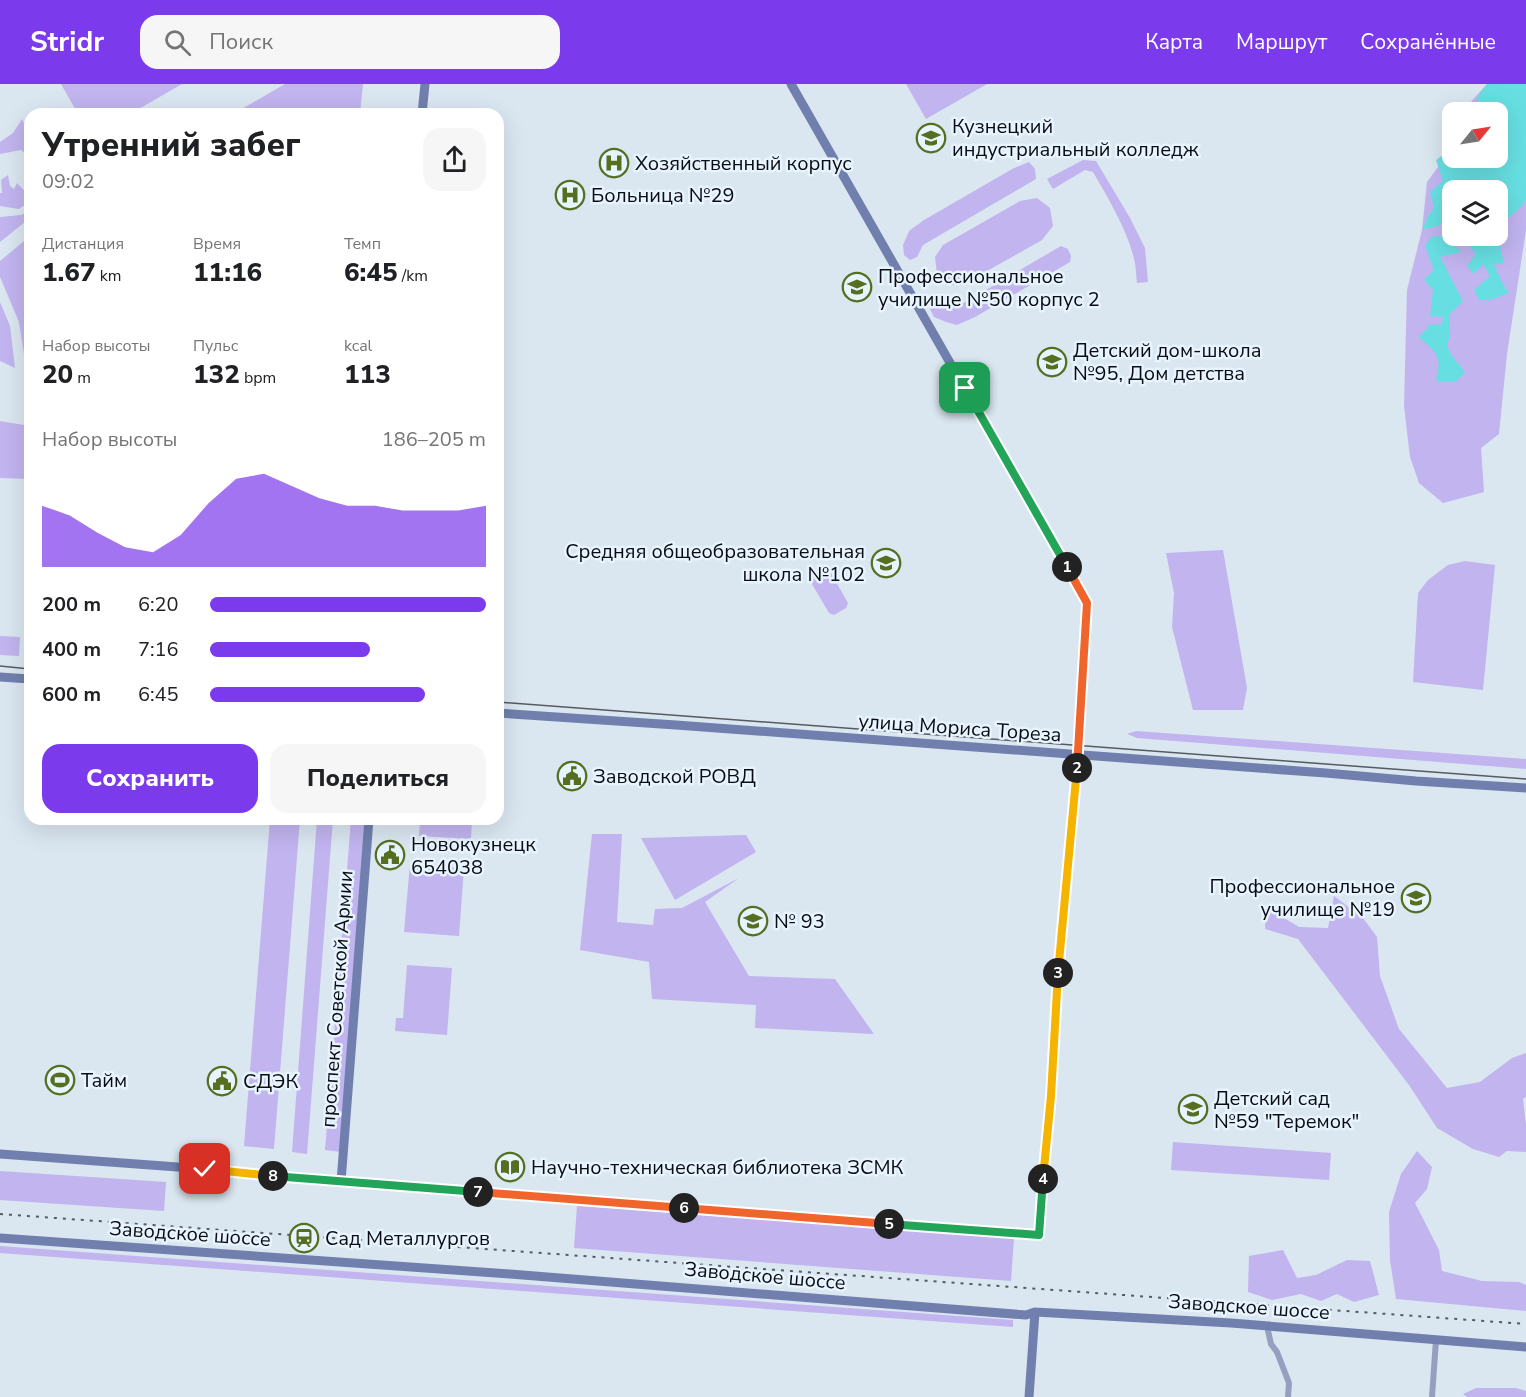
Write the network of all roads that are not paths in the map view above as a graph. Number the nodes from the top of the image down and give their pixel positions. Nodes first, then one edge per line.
1 (425, 84) edge
2 (791, 84) edge
3 (423, 108) edge
4 (0, 677) edge
5 (24, 679) edge
6 (504, 713) edge
7 (1078, 755) junction
8 (1526, 788) edge
9 (369, 825) edge
10 (0, 1154) edge
11 (341, 1182) junction
12 (0, 1238) edge
13 (1035, 1312) junction
14 (1267, 1326) junction
15 (1437, 1340) junction
16 (1526, 1347) edge
17 (1029, 1397) edge
18 (1288, 1397) edge
19 (1432, 1397) edge

1 - 3 street
2 - 7 street
4 - 5 street
6 - 7 street, улица Мориса Тореза
7 - 8 street, улица Мориса Тореза
7 - 11 street
9 - 11 street, проспект Советской Армии
10 - 11 street
12 - 13 street, Заводское шоссе
13 - 14 street, Заводское шоссе
13 - 17 street
14 - 15 street, Заводское шоссе
14 - 18 street
15 - 16 street, Заводское шоссе
15 - 19 street

